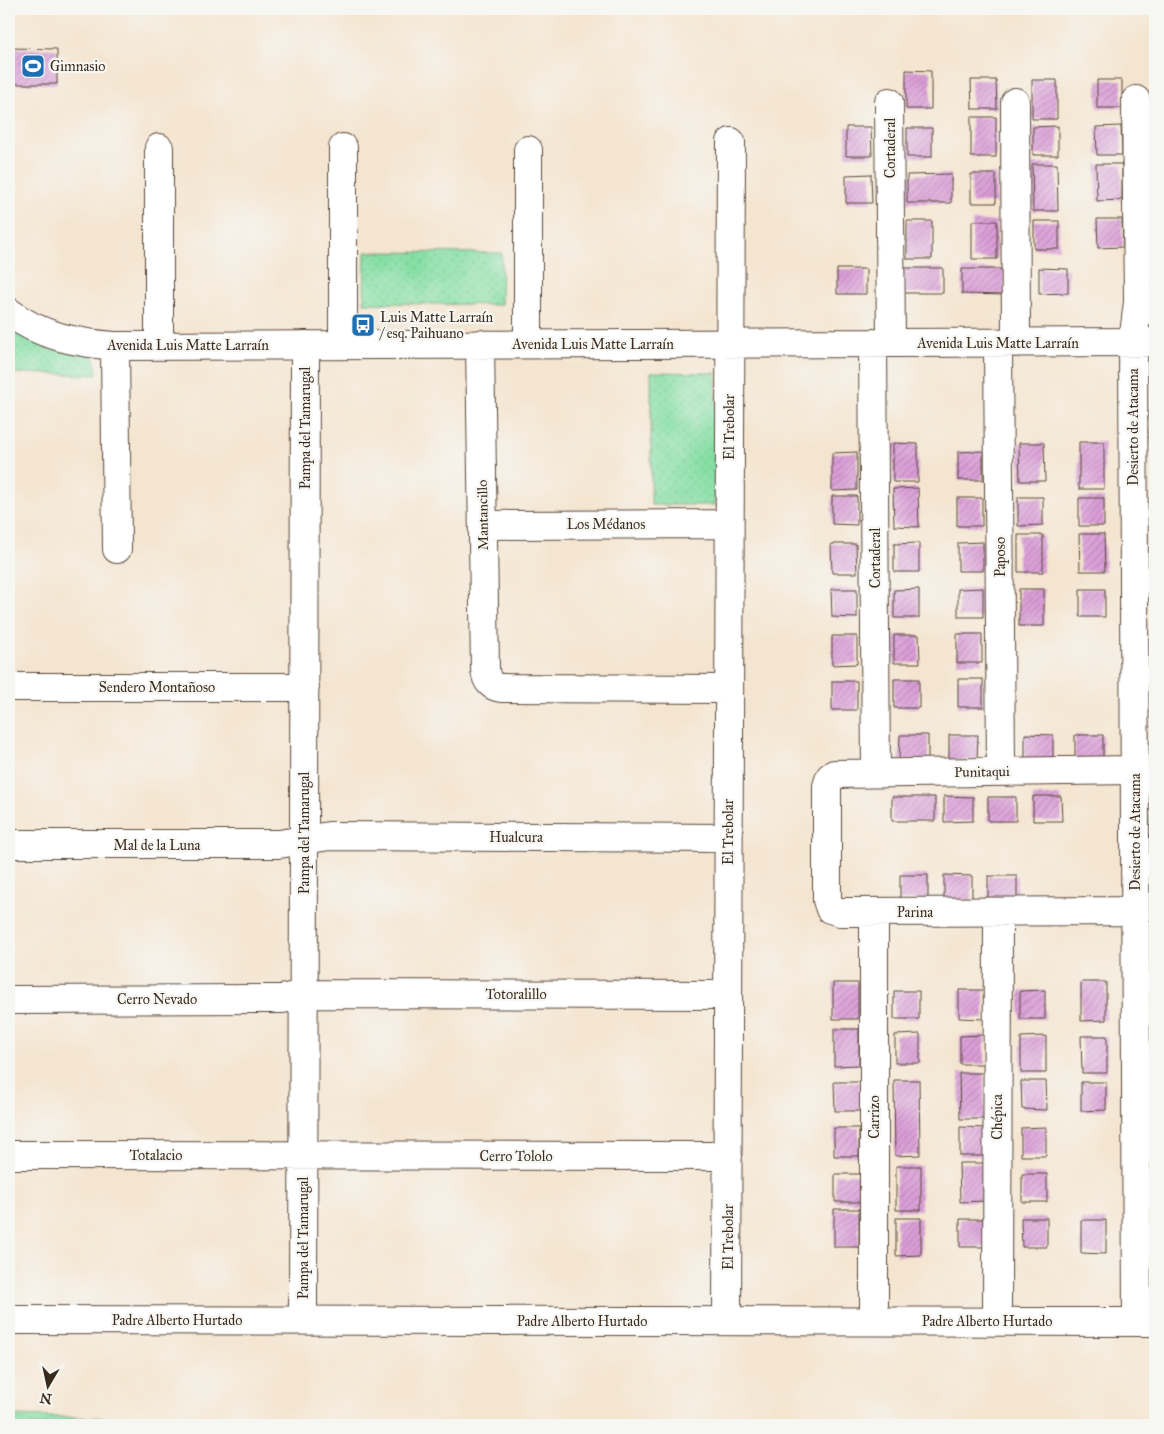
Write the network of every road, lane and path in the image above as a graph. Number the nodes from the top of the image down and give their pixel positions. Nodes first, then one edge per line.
1 (1136, 100) dead end
2 (889, 102) dead end
3 (1015, 102) dead end
4 (731, 142) dead end
5 (159, 148) dead end
6 (343, 148) dead end
7 (528, 150) dead end
8 (9, 312) edge
9 (1144, 342) edge
10 (882, 343) junction
11 (1007, 343) junction
12 (480, 344) junction
13 (528, 344) junction
14 (729, 344) junction
15 (305, 345) junction
16 (343, 345) junction
17 (115, 346) junction
18 (159, 346) junction
19 (729, 524) junction
20 (483, 525) junction
21 (116, 549) dead end
22 (9, 687) edge
23 (304, 687) junction
24 (729, 689) junction
25 (1145, 717) edge
26 (1135, 770) junction
27 (1001, 771) junction
28 (876, 773) junction
29 (830, 777) joint
30 (728, 838) junction
31 (304, 840) junction
32 (9, 844) edge
33 (1135, 911) junction
34 (874, 912) junction
35 (998, 912) junction
36 (1145, 970) edge
37 (304, 994) junction
38 (728, 995) junction
39 (9, 1000) edge
40 (9, 1155) edge
41 (304, 1156) junction
42 (728, 1156) junction
43 (9, 1320) edge
44 (303, 1320) junction
45 (727, 1321) junction
46 (874, 1321) junction
47 (997, 1321) junction
48 (1146, 1322) edge

1 - 9 street, Desierto de Atacama
2 - 10 street, Cortaderal
3 - 11 street, Paposo
4 - 14 street, El Trebolar
5 - 18 street
6 - 16 street
7 - 13 street
8 - 17 street, Avenida Luis Matte Larraín
9 - 11 street, Avenida Luis Matte Larraín
9 - 25 street, Desierto de Atacama
10 - 11 street, Avenida Luis Matte Larraín
10 - 14 street, Avenida Luis Matte Larraín
10 - 28 street, Cortaderal
11 - 27 street, Paposo
12 - 13 street, Avenida Luis Matte Larraín
12 - 16 street, Avenida Luis Matte Larraín
12 - 20 street, Mantancillo
13 - 14 street, Avenida Luis Matte Larraín
14 - 19 street, El Trebolar
15 - 16 street, Avenida Luis Matte Larraín
15 - 18 street, Avenida Luis Matte Larraín
15 - 23 street, Pampa del Tamarugal
17 - 18 street, Avenida Luis Matte Larraín
17 - 21 street
19 - 20 street, Los Médanos
19 - 24 street, El Trebolar
20 - 24 street, Mantancillo
22 - 23 street, Sendero Montañoso
23 - 31 street, Pampa del Tamarugal
24 - 30 street, El Trebolar
25 - 26 street, Desierto de Atacama
26 - 27 street, Punitaqui
26 - 33 street, Desierto de Atacama
27 - 28 street, Punitaqui
28 - 29 street, Punitaqui
29 - 34 street, Parina
30 - 31 street, Hualcura
30 - 38 street, El Trebolar
31 - 32 street, Mal de la Luna
31 - 37 street, Pampa del Tamarugal
33 - 35 street, Parina
33 - 36 street, Desierto de Atacama
34 - 35 street, Parina
34 - 46 street, Carrizo
35 - 47 street, Chépica
36 - 48 street, Desierto de Atacama
37 - 38 street, Totoralillo
37 - 39 street, Cerro Nevado
37 - 41 street, Pampa del Tamarugal
38 - 42 street, El Trebolar
40 - 41 street, Totalacio
41 - 42 street, Cerro Tololo
41 - 44 street, Pampa del Tamarugal
42 - 45 street, El Trebolar
43 - 44 street, Padre Alberto Hurtado
44 - 45 street, Padre Alberto Hurtado
45 - 46 street, Padre Alberto Hurtado
46 - 47 street, Padre Alberto Hurtado
47 - 48 street, Padre Alberto Hurtado

